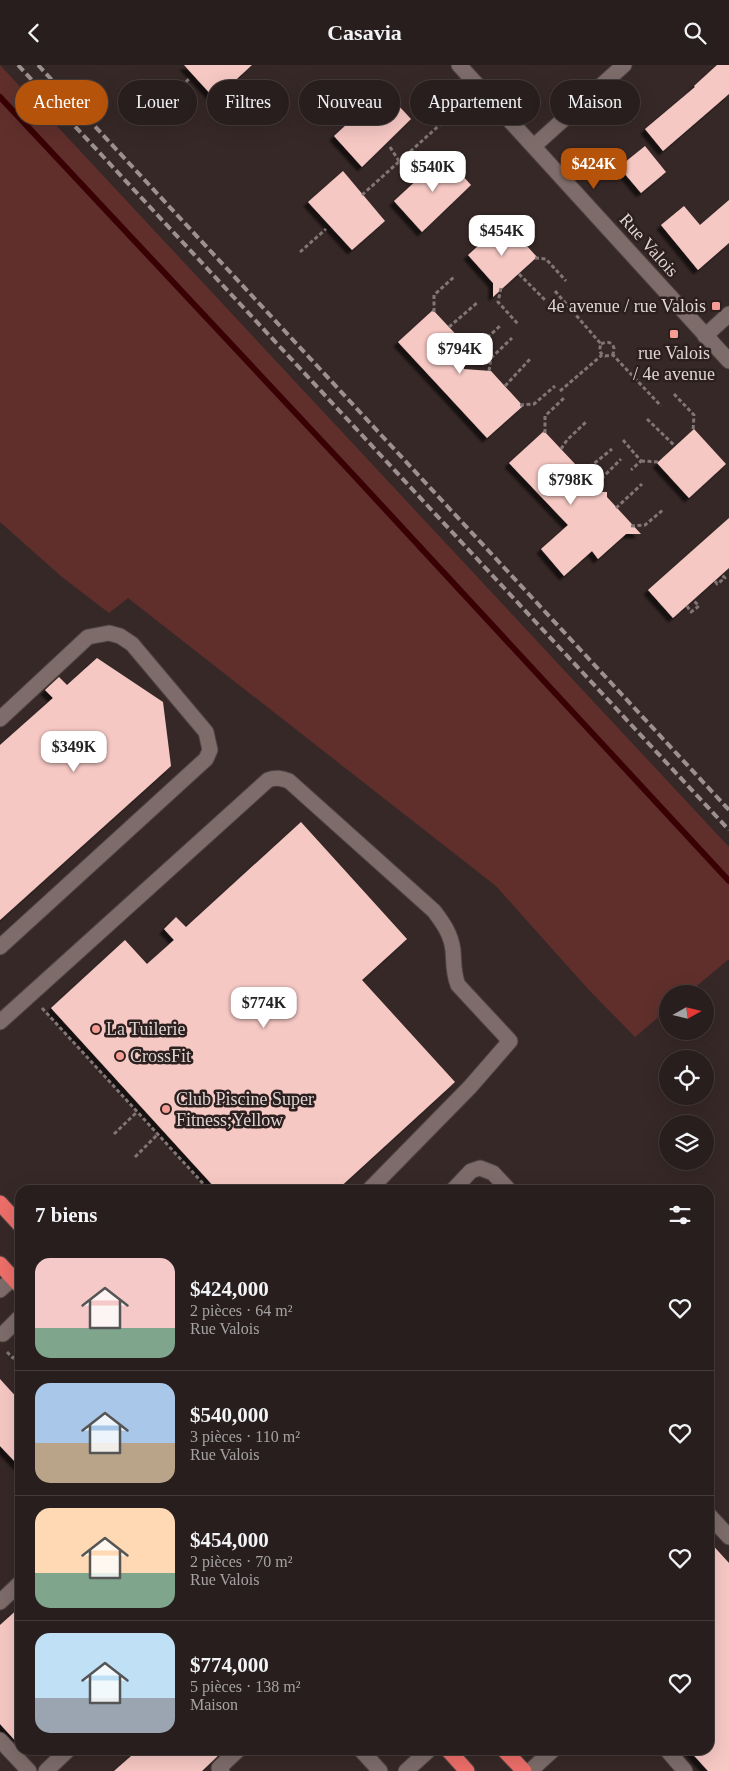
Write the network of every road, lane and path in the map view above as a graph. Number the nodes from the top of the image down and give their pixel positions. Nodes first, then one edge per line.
1 (459, 65) edge
2 (624, 65) edge
3 (439, 125) edge
4 (534, 146) junction
5 (390, 147) dead end
6 (399, 161) junction
7 (415, 177) dead end
8 (362, 195) dead end
9 (326, 229) dead end
10 (300, 252) dead end
11 (534, 258) dead end
12 (519, 274) dead end
13 (455, 276) dead end
14 (566, 281) dead end
15 (501, 288) dead end
16 (555, 291) dead end
17 (545, 300) dead end
18 (478, 301) dead end
19 (434, 312) dead end
20 (729, 314) edge
21 (518, 324) dead end
22 (500, 326) dead end
23 (449, 327) dead end
24 (705, 336) junction
25 (512, 338) dead end
26 (601, 344) junction
27 (464, 346) dead end
28 (602, 355) junction
29 (613, 355) junction
30 (530, 359) dead end
31 (729, 361) edge
32 (489, 371) dead end
33 (555, 385) dead end
34 (505, 386) dead end
35 (560, 391) dead end
36 (674, 394) dead end
37 (565, 397) dead end
38 (520, 405) dead end
39 (661, 406) dead end
40 (647, 419) dead end
41 (587, 421) dead end
42 (693, 431) dead end
43 (545, 433) dead end
44 (623, 440) dead end
45 (675, 447) dead end
46 (561, 449) dead end
47 (612, 449) dead end
48 (621, 459) dead end
49 (641, 461) junction
50 (659, 463) dead end
51 (576, 467) dead end
52 (631, 470) dead end
53 (642, 484) dead end
54 (601, 492) dead end
55 (616, 507) dead end
56 (664, 509) dead end
57 (631, 526) dead end
58 (722, 575) dead end
59 (715, 581) dead end
60 (720, 582) junction
61 (724, 588) dead end
62 (693, 600) dead end
63 (687, 606) dead end
64 (694, 610) junction
65 (697, 613) dead end
66 (0, 719) edge
67 (0, 947) edge
68 (40, 1006) dead end
69 (63, 1021) dead end
70 (0, 1022) edge
71 (58, 1025) junction
72 (83, 1043) dead end
73 (78, 1048) junction
74 (106, 1068) dead end
75 (101, 1072) junction
76 (128, 1093) dead end
77 (124, 1097) junction
78 (137, 1112) junction
79 (153, 1120) dead end
80 (148, 1124) junction
81 (114, 1134) dead end
82 (158, 1134) junction
83 (134, 1157) dead end
84 (204, 1185) edge
85 (374, 1185) edge
86 (457, 1185) edge
87 (504, 1185) edge
88 (0, 1203) edge
89 (15, 1220) edge
90 (0, 1264) edge
91 (15, 1281) edge
92 (15, 1282) edge
93 (0, 1290) edge
94 (15, 1322) edge
95 (3, 1334) dead end
96 (714, 1520) edge
97 (729, 1537) edge
98 (15, 1588) edge
99 (0, 1602) edge
100 (0, 1740) edge
101 (63, 1755) edge
102 (233, 1755) edge
103 (366, 1755) edge
104 (424, 1755) edge
105 (453, 1755) edge
106 (509, 1755) edge
107 (548, 1755) edge
108 (671, 1755) edge
109 (29, 1771) edge
110 (46, 1771) edge
111 (222, 1771) edge
112 (380, 1771) edge
113 (406, 1771) edge
114 (467, 1771) edge
115 (524, 1771) edge
116 (530, 1771) edge
117 (685, 1771) edge

1 - 4 street, Rue Valois
2 - 4 street
3 - 6 path
4 - 24 street, Rue Valois
5 - 6 path
6 - 7 path
6 - 8 path
9 - 10 path
11 - 14 path
12 - 17 path
13 - 19 path
15 - 21 path
16 - 26 path
18 - 23 path
20 - 24 street
22 - 27 path
24 - 31 street, Rue Valois
25 - 32 path
26 - 28 path
26 - 29 path
28 - 29 path
28 - 35 path
29 - 39 path
30 - 34 path
33 - 38 path
36 - 42 path
37 - 43 path
40 - 45 path
41 - 46 path
44 - 49 path
47 - 51 path
48 - 54 path
49 - 50 path
49 - 52 path
53 - 55 path
56 - 57 path
58 - 60 path
59 - 60 path
60 - 61 path
62 - 64 path
63 - 64 path
64 - 65 path
66 - 67 street
68 - 71 path
69 - 71 path
70 - 85 street
71 - 73 path
72 - 73 path
73 - 75 path
74 - 75 path
75 - 77 path
76 - 77 path
77 - 78 path
78 - 80 path
78 - 81 path
79 - 80 path
80 - 82 path
82 - 83 path
82 - 84 path
86 - 87 street
88 - 89 highway
90 - 91 highway
92 - 93 street
94 - 95 street
96 - 97 street
98 - 99 street
100 - 109 street
101 - 110 street
102 - 111 street
103 - 112 street
104 - 113 street
105 - 114 highway
106 - 115 highway
107 - 116 street
108 - 117 street

